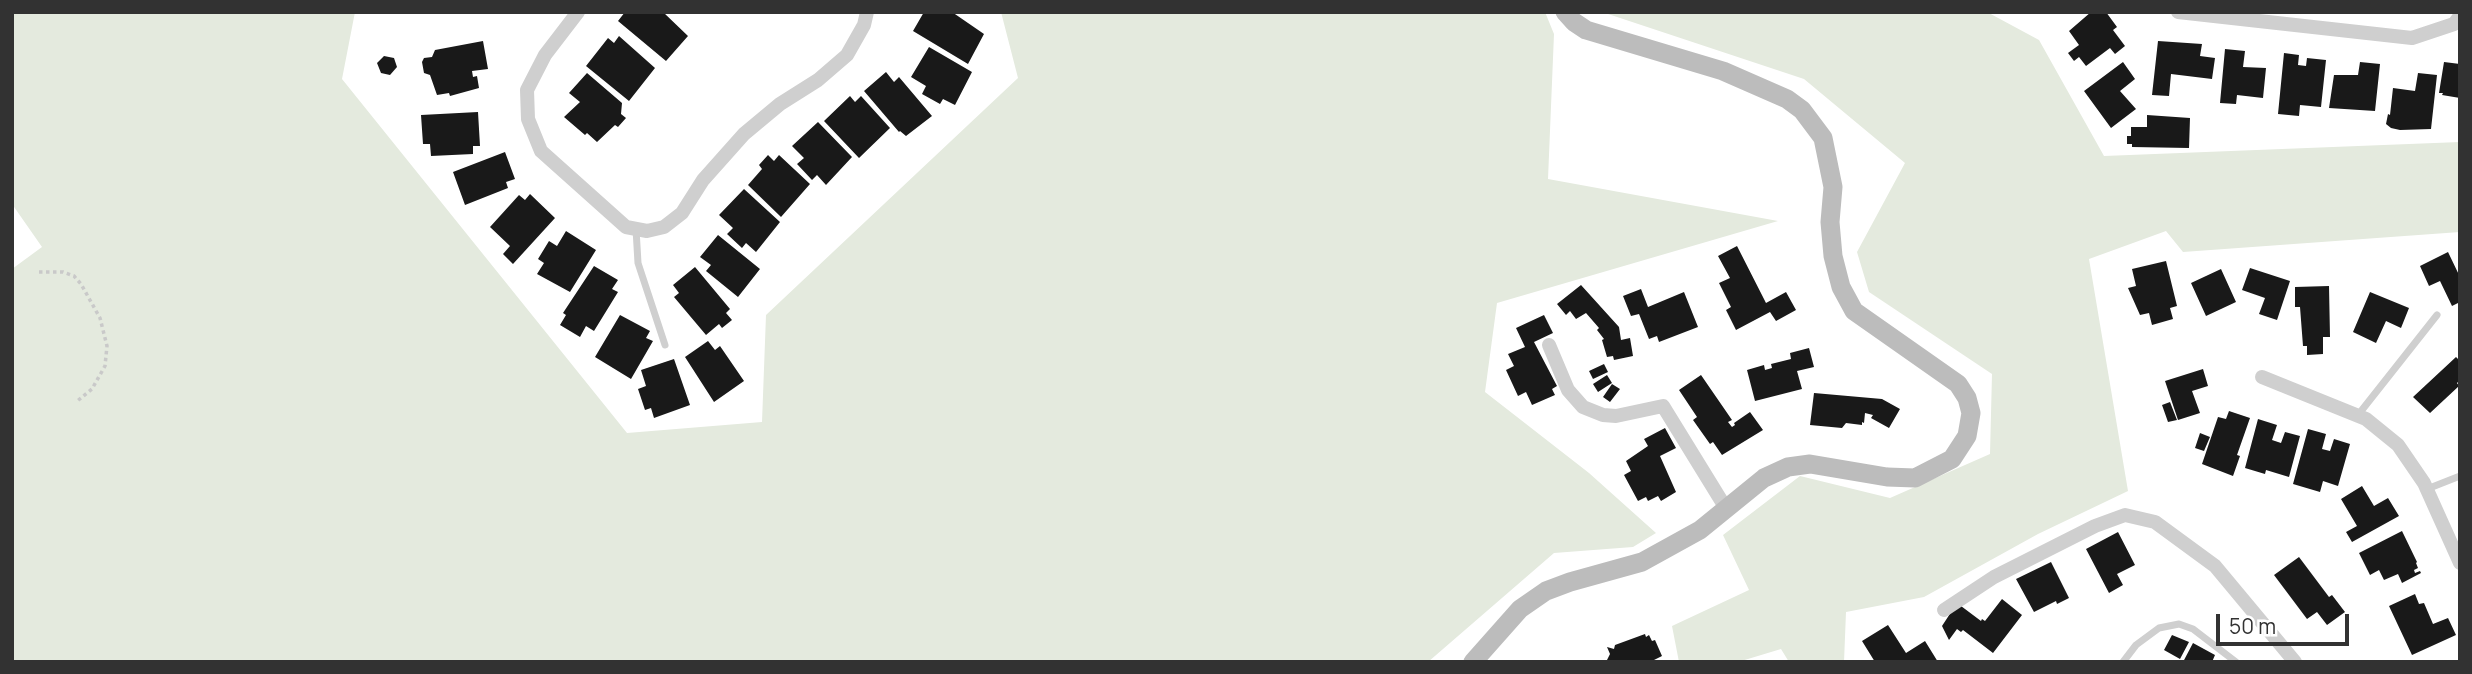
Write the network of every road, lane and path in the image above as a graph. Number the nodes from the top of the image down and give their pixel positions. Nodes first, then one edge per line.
1 (578, 12) edge
2 (867, 12) edge
3 (1564, 12) edge
4 (2178, 12) edge
5 (2460, 16) edge
6 (636, 229) junction
7 (39, 272) dead end
8 (2437, 315) dead end
9 (665, 345) dead end
10 (1549, 345) dead end
11 (2262, 377) dead end
12 (76, 402) dead end
13 (2358, 416) junction
14 (2460, 476) edge
15 (2427, 489) junction
16 (1727, 510) junction
17 (2460, 564) edge
18 (1944, 610) dead end
19 (1473, 662) edge
20 (2123, 662) edge
21 (2235, 662) edge
22 (2295, 662) edge

1 - 6 street
2 - 6 street
3 - 16 main road
4 - 5 street
6 - 9 lane
7 - 12 path
8 - 13 lane
10 - 16 street
11 - 13 street
13 - 15 street
14 - 15 lane
15 - 17 street
16 - 19 main road
18 - 22 street
20 - 21 lane

